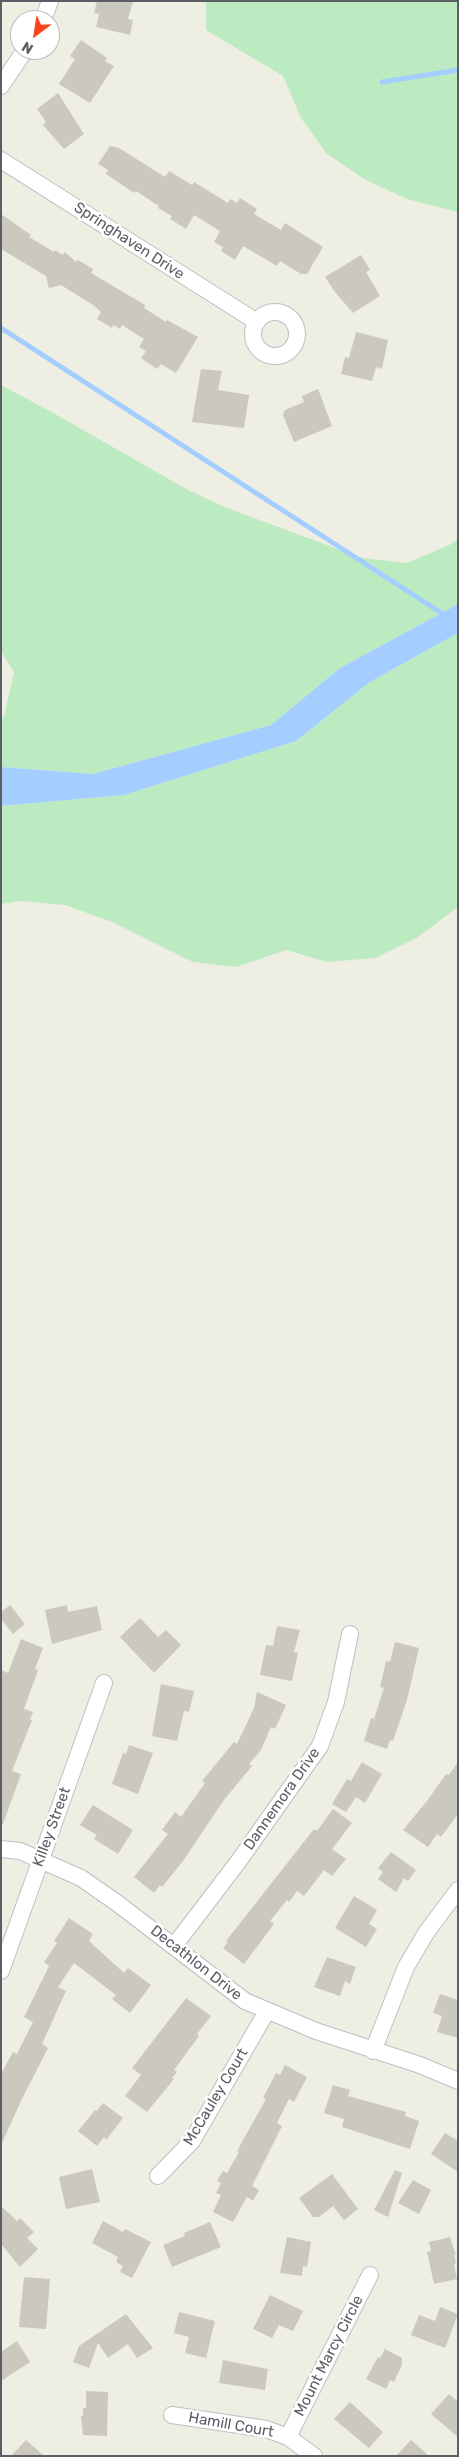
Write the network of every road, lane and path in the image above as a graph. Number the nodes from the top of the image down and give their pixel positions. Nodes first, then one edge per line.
1 (18, 60) edge
2 (1, 86) edge
3 (1, 160) edge
4 (257, 322) dead end
5 (350, 1634) dead end
6 (104, 1683) dead end
7 (1, 1849) edge
8 (39, 1860) junction
9 (458, 1890) edge
10 (174, 1946) junction
11 (1, 1971) edge
12 (268, 2011) junction
13 (373, 2051) junction
14 (458, 2081) edge
15 (158, 2176) dead end
16 (370, 2275) dead end
17 (172, 2415) dead end
18 (288, 2437) junction
19 (314, 2456) edge

1 - 2 street
3 - 4 street, Springhaven Drive
5 - 10 street, Dannemora Drive
6 - 8 street, Killey Street
7 - 8 street, Decathlon Drive
8 - 10 street, Decathlon Drive
8 - 11 street, Killey Street
9 - 13 street
10 - 12 street, Decathlon Drive
12 - 13 street, Decathlon Drive
12 - 15 street, McCauley Court
13 - 14 street, Decathlon Drive
16 - 18 street, Mount Marcy Circle
17 - 18 street, Hamill Court
18 - 19 street, Hamill Court

